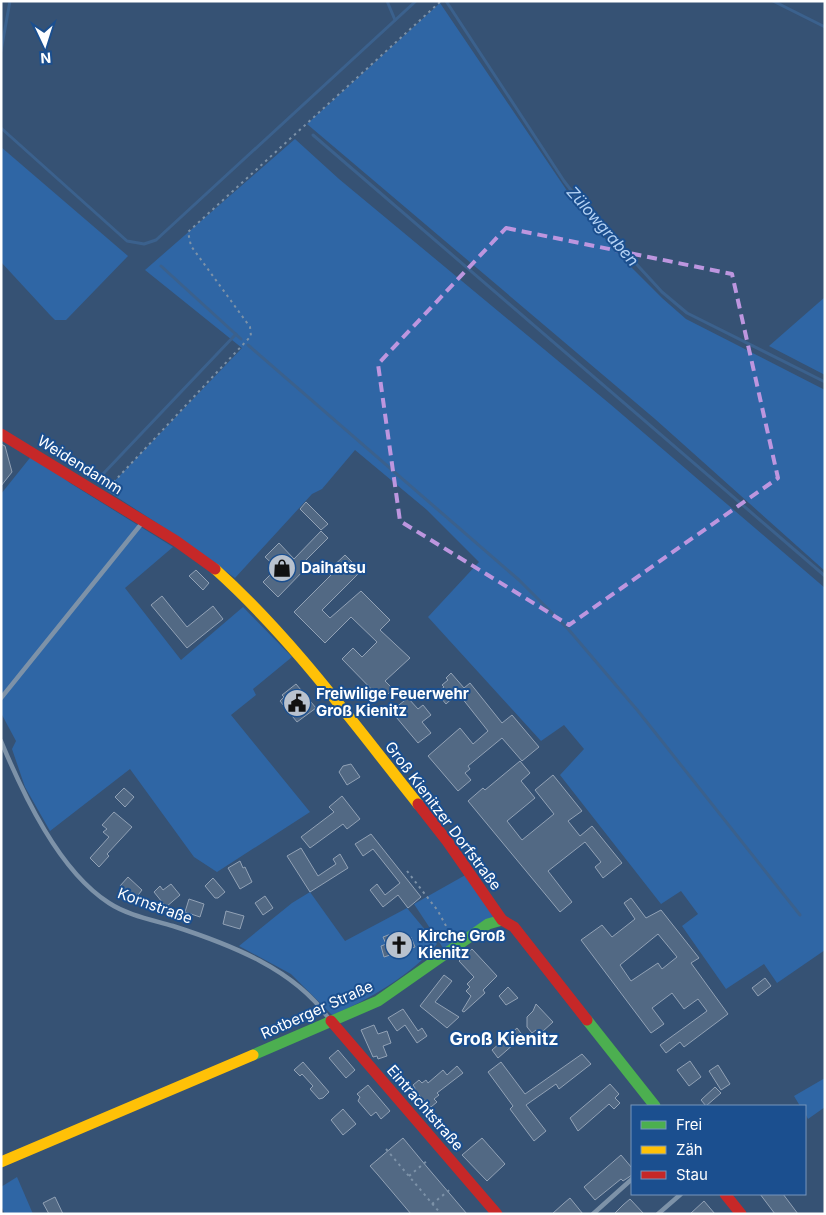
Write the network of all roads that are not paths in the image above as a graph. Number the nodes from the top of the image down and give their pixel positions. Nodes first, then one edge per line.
1 (1, 434) edge
2 (143, 522) junction
3 (1, 698) edge
4 (1, 741) edge
5 (502, 920) junction
6 (331, 1021) junction
7 (654, 1105) edge
8 (1, 1162) edge
9 (631, 1180) edge
10 (680, 1195) edge
11 (726, 1195) edge
12 (594, 1213) edge
13 (497, 1214) edge
14 (658, 1214) edge
15 (741, 1214) edge

1 - 2 street, Weidendamm
2 - 3 lane
2 - 5 street, Groß Kienitzer Dorfstraße
4 - 6 lane, Kornstraße
5 - 6 street, Rotberger Straße
5 - 7 street, Groß Kienitzer Dorfstraße
6 - 8 street, Rotberger Straße
6 - 13 street, Eintrachtstraße
9 - 12 lane
10 - 14 lane
11 - 15 street

